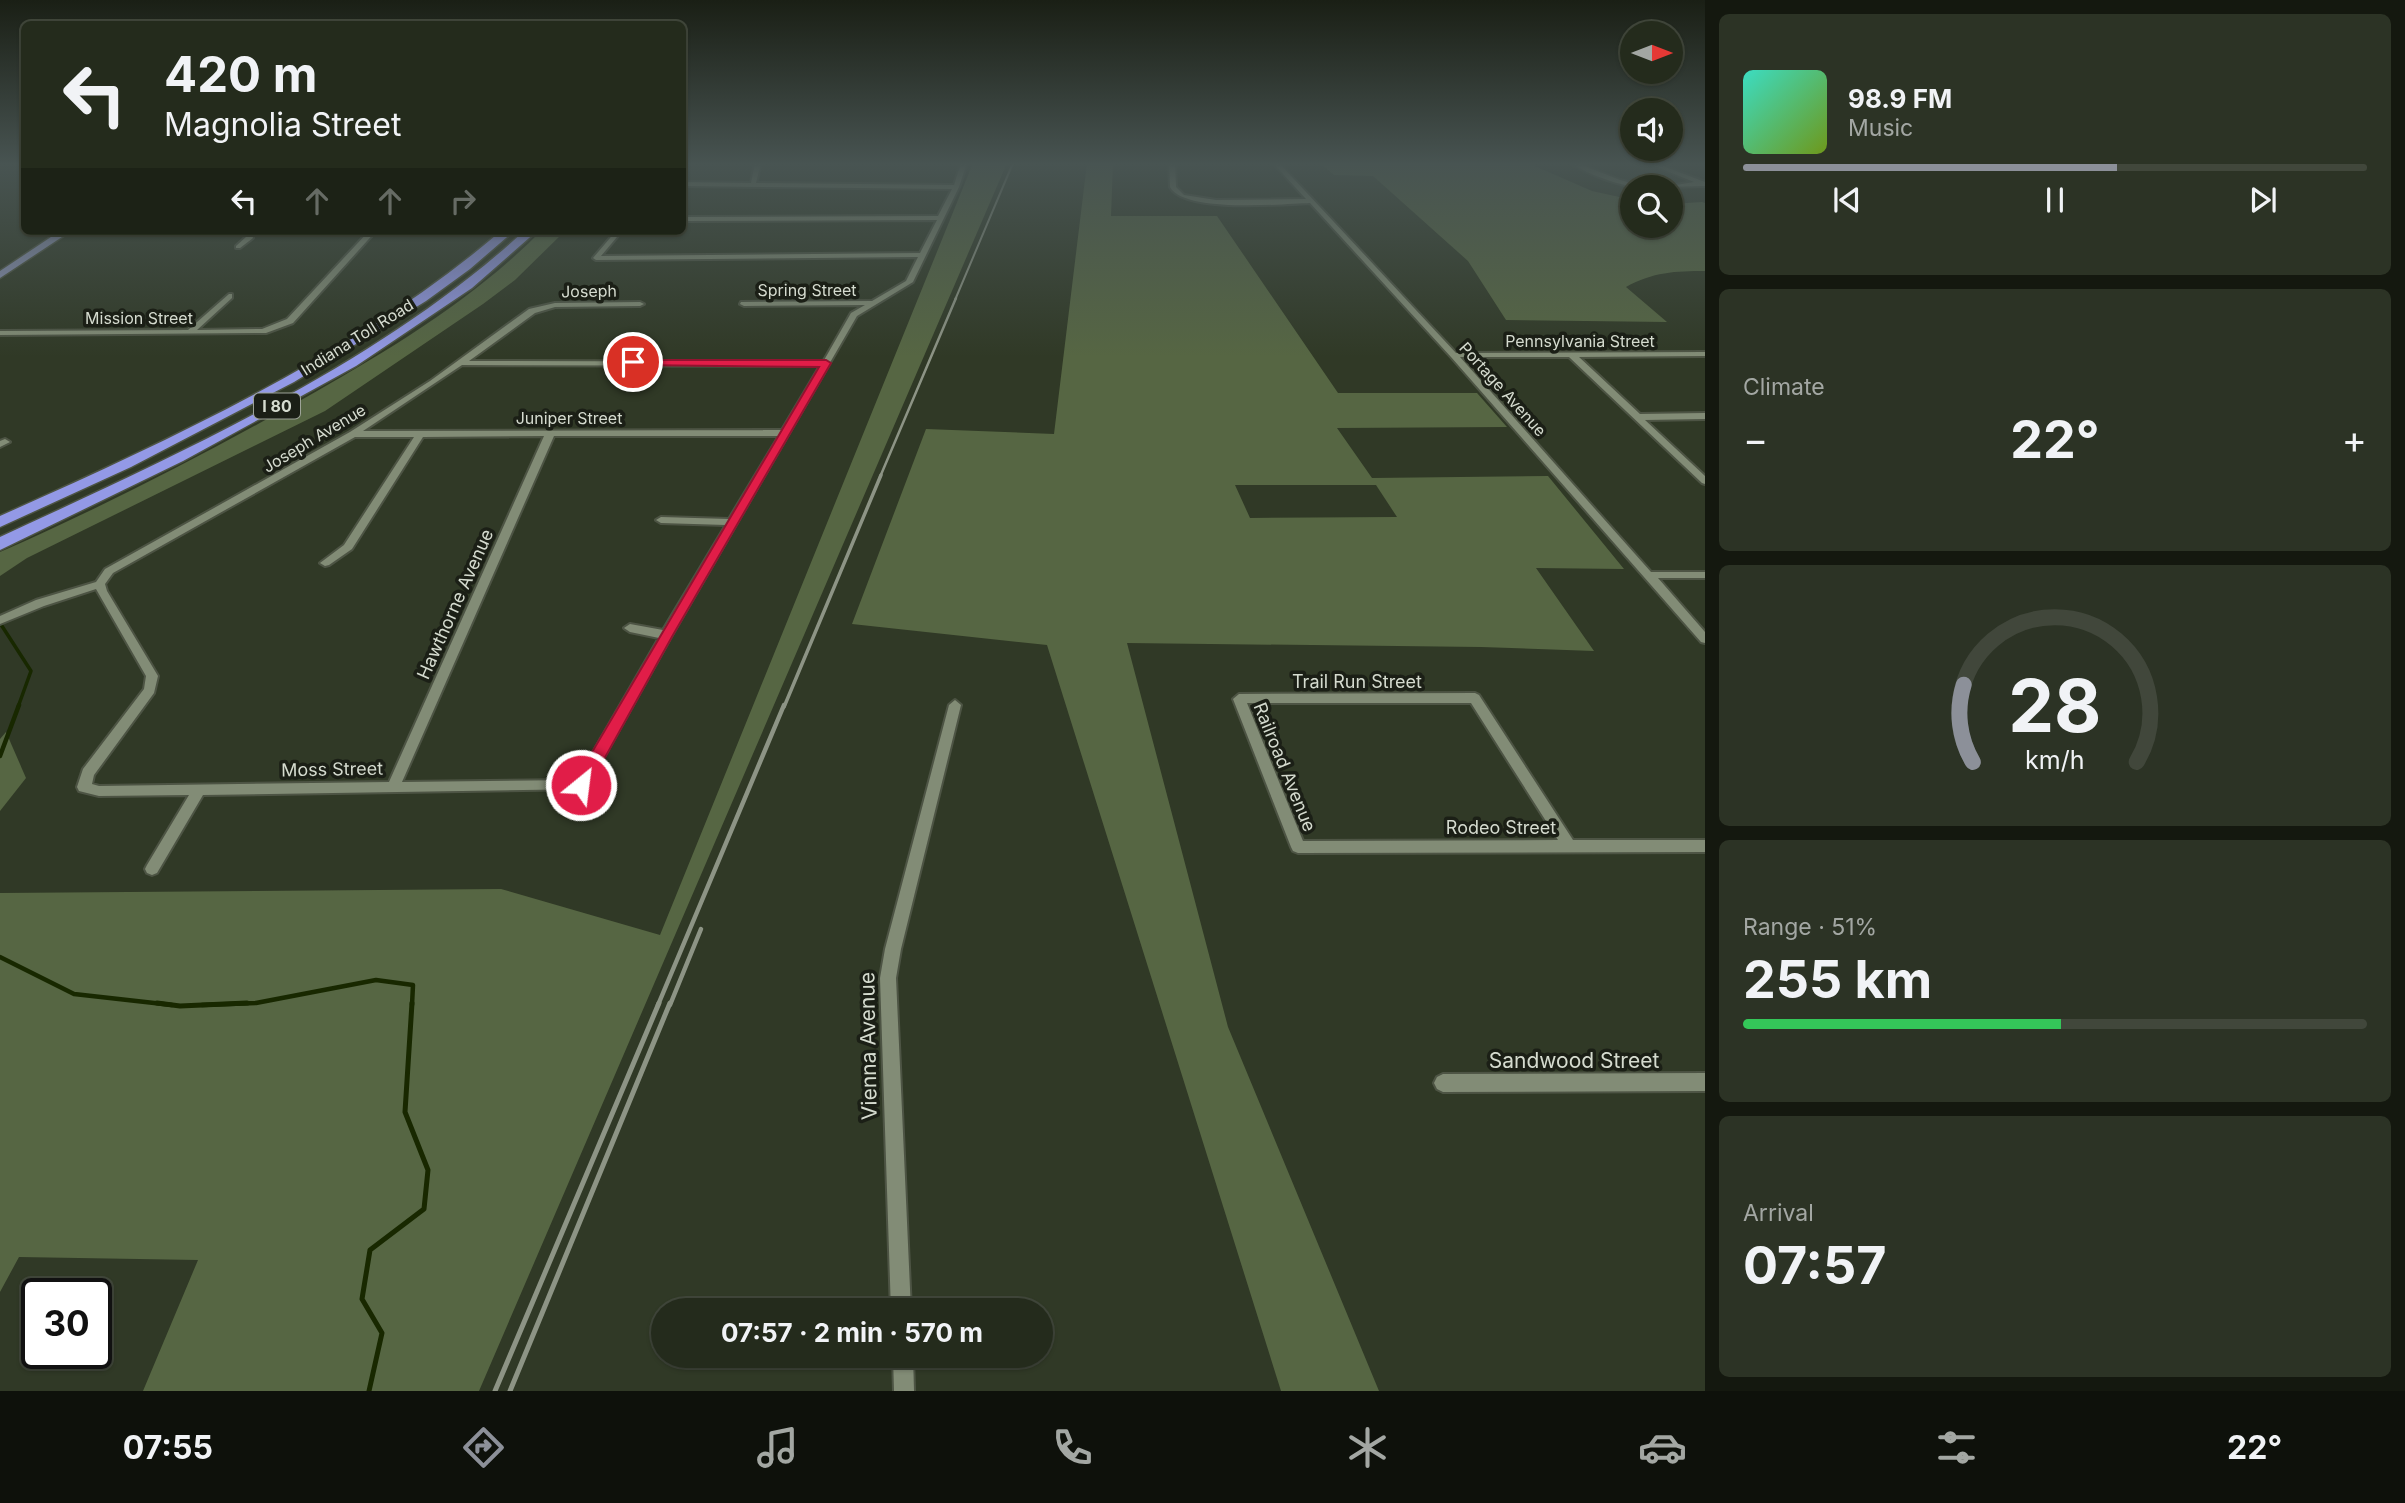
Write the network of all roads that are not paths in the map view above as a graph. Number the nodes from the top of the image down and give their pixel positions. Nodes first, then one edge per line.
1 (936, 228) edge
2 (1337, 228) edge
3 (60, 235) edge
4 (249, 235) edge
5 (369, 235) edge
6 (503, 235) edge
7 (527, 235) edge
8 (616, 235) edge
9 (238, 247) dead end
10 (923, 255) junction
11 (0, 275) edge
12 (229, 296) dead end
13 (871, 303) junction
14 (640, 304) dead end
15 (744, 304) dead end
16 (539, 308) joint
17 (190, 332) junction
18 (0, 333) edge
19 (1571, 354) junction
20 (1705, 354) edge
21 (1454, 355) junction
22 (462, 363) junction
23 (826, 363) junction
24 (1705, 416) edge
25 (1637, 417) junction
26 (784, 433) junction
27 (354, 434) junction
28 (550, 434) junction
29 (420, 435) junction
30 (1705, 481) edge
31 (661, 520) dead end
32 (0, 522) edge
33 (731, 522) junction
34 (0, 544) edge
35 (324, 563) dead end
36 (1650, 575) junction
37 (1705, 575) edge
38 (100, 584) junction
39 (0, 620) edge
40 (630, 628) dead end
41 (666, 635) junction
42 (1705, 639) edge
43 (1239, 699) joint
44 (955, 705) dead end
45 (393, 788) junction
46 (199, 790) junction
47 (1569, 846) junction
48 (1705, 846) edge
49 (1298, 848) joint
50 (152, 869) dead end
51 (1705, 1082) edge
52 (1443, 1083) dead end
53 (900, 1298) edge
54 (903, 1368) edge
55 (904, 1391) edge

1 - 10 street
2 - 21 street, Portage Avenue
3 - 11 main road
4 - 9 street
5 - 17 street, Mission Street
6 - 32 highway, Indiana Toll Road / I 80
7 - 34 highway, Indiana Toll Road / I 80
8 - 10 street
10 - 13 street
12 - 17 street
13 - 15 street, Spring Street
13 - 23 street
14 - 16 street, Joseph
16 - 22 street, Joseph Avenue
17 - 18 street, Mission Street
19 - 20 street, Pennsylvania Street
19 - 21 street, Pennsylvania Street
19 - 25 street
21 - 36 street, Portage Avenue
22 - 23 street
22 - 27 street, Joseph Avenue
23 - 26 street
24 - 25 street
25 - 30 street
26 - 28 street, Juniper Street
26 - 33 street
27 - 29 street, Juniper Street
27 - 38 street, Joseph Avenue
28 - 29 street, Juniper Street
28 - 45 street, Hawthorne Avenue
29 - 35 street
31 - 33 street
33 - 41 street
36 - 37 street
36 - 42 street, Portage Avenue
38 - 39 street, Joseph Avenue
38 - 46 street, Moss Street
40 - 41 street
41 - 45 street, Moss Street
43 - 47 street, Trail Run Street
43 - 49 street, Railroad Avenue
44 - 53 street, Vienna Avenue
45 - 46 street, Moss Street
46 - 50 street
47 - 48 street, Rodeo Street
47 - 49 street, Rodeo Street
51 - 52 street, Sandwood Street
54 - 55 street

